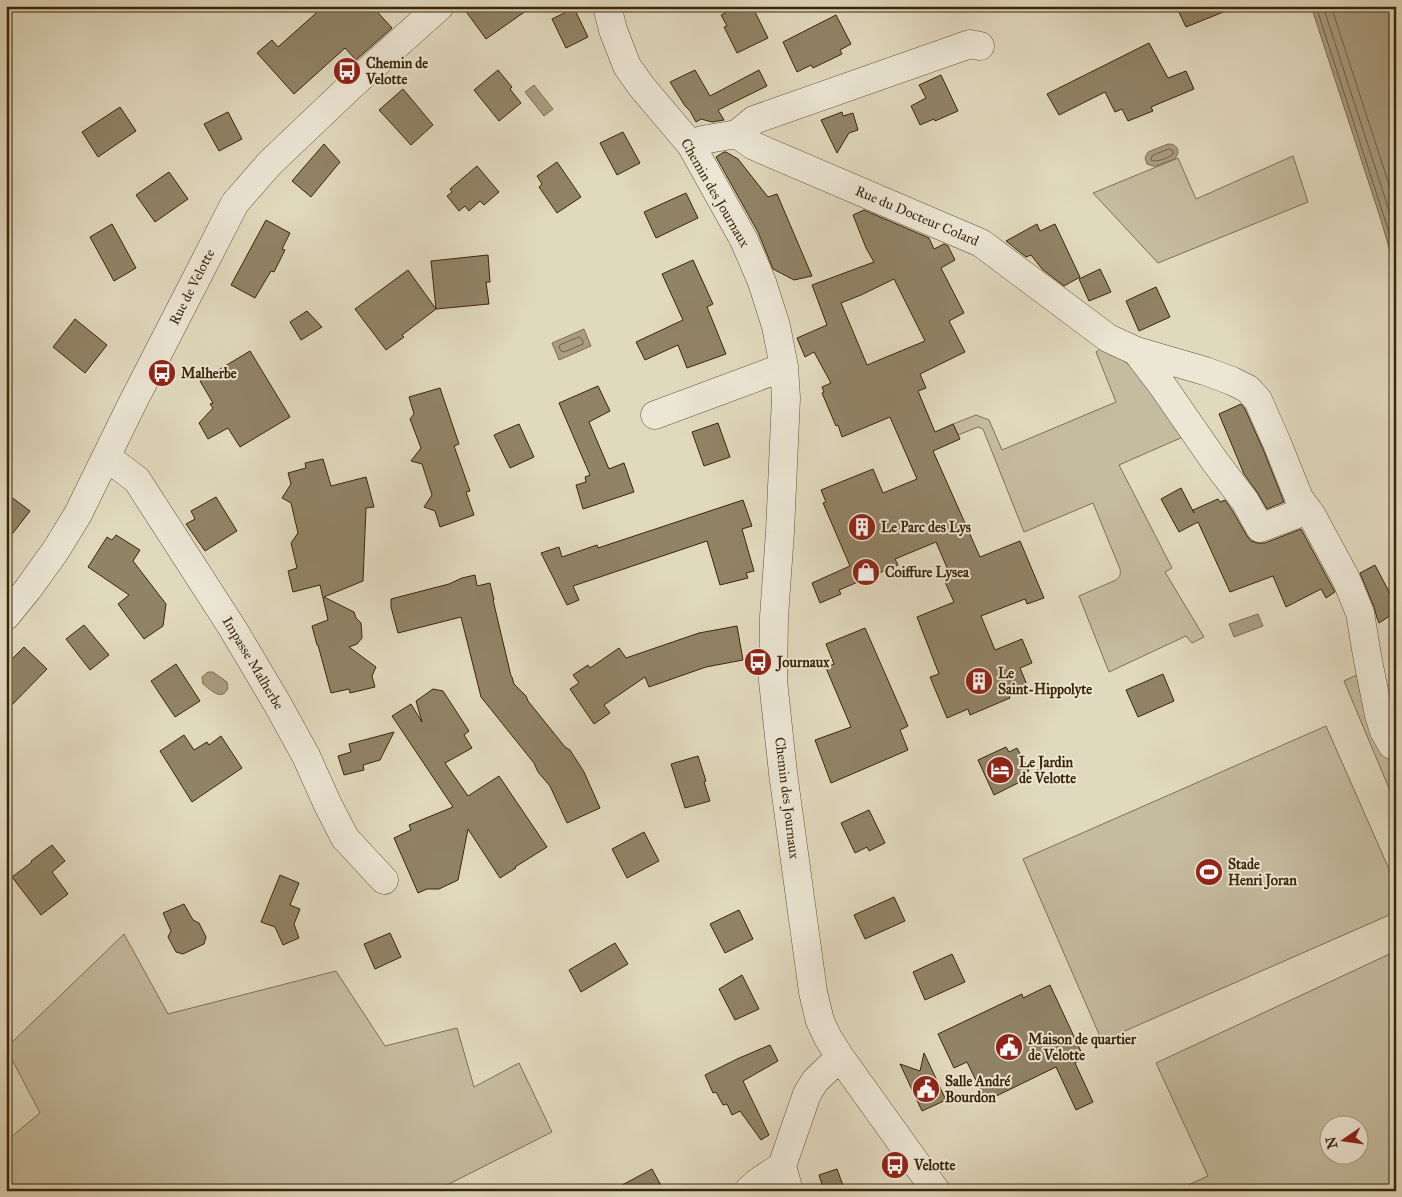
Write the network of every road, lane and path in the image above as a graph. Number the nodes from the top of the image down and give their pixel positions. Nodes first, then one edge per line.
1 (440, 6) edge
2 (607, 6) edge
3 (980, 46) dead end
4 (737, 134) junction
5 (691, 145) junction
6 (1136, 351) junction
7 (784, 368) junction
8 (655, 415) dead end
9 (105, 459) junction
10 (1308, 510) junction
11 (6, 616) edge
12 (1392, 746) dead end
13 (384, 880) dead end
14 (840, 1057) junction
15 (786, 1179) edge
16 (748, 1191) edge
17 (936, 1191) edge

1 - 9 street, Rue de Velotte
2 - 5 street, Chemin des Journaux
3 - 4 street
4 - 5 street
4 - 6 street, Rue du Docteur Colard
5 - 7 street, Chemin des Journaux
6 - 10 street, Rue du Docteur Colard
6 - 10 street, Rue du Docteur Colard
7 - 8 street
7 - 14 street, Chemin des Journaux
9 - 11 street, Rue de Velotte
9 - 13 street, Impasse Malherbe
10 - 12 street, Rue du Docteur Colard
14 - 15 street
14 - 17 street, Chemin des Journaux
15 - 16 street

